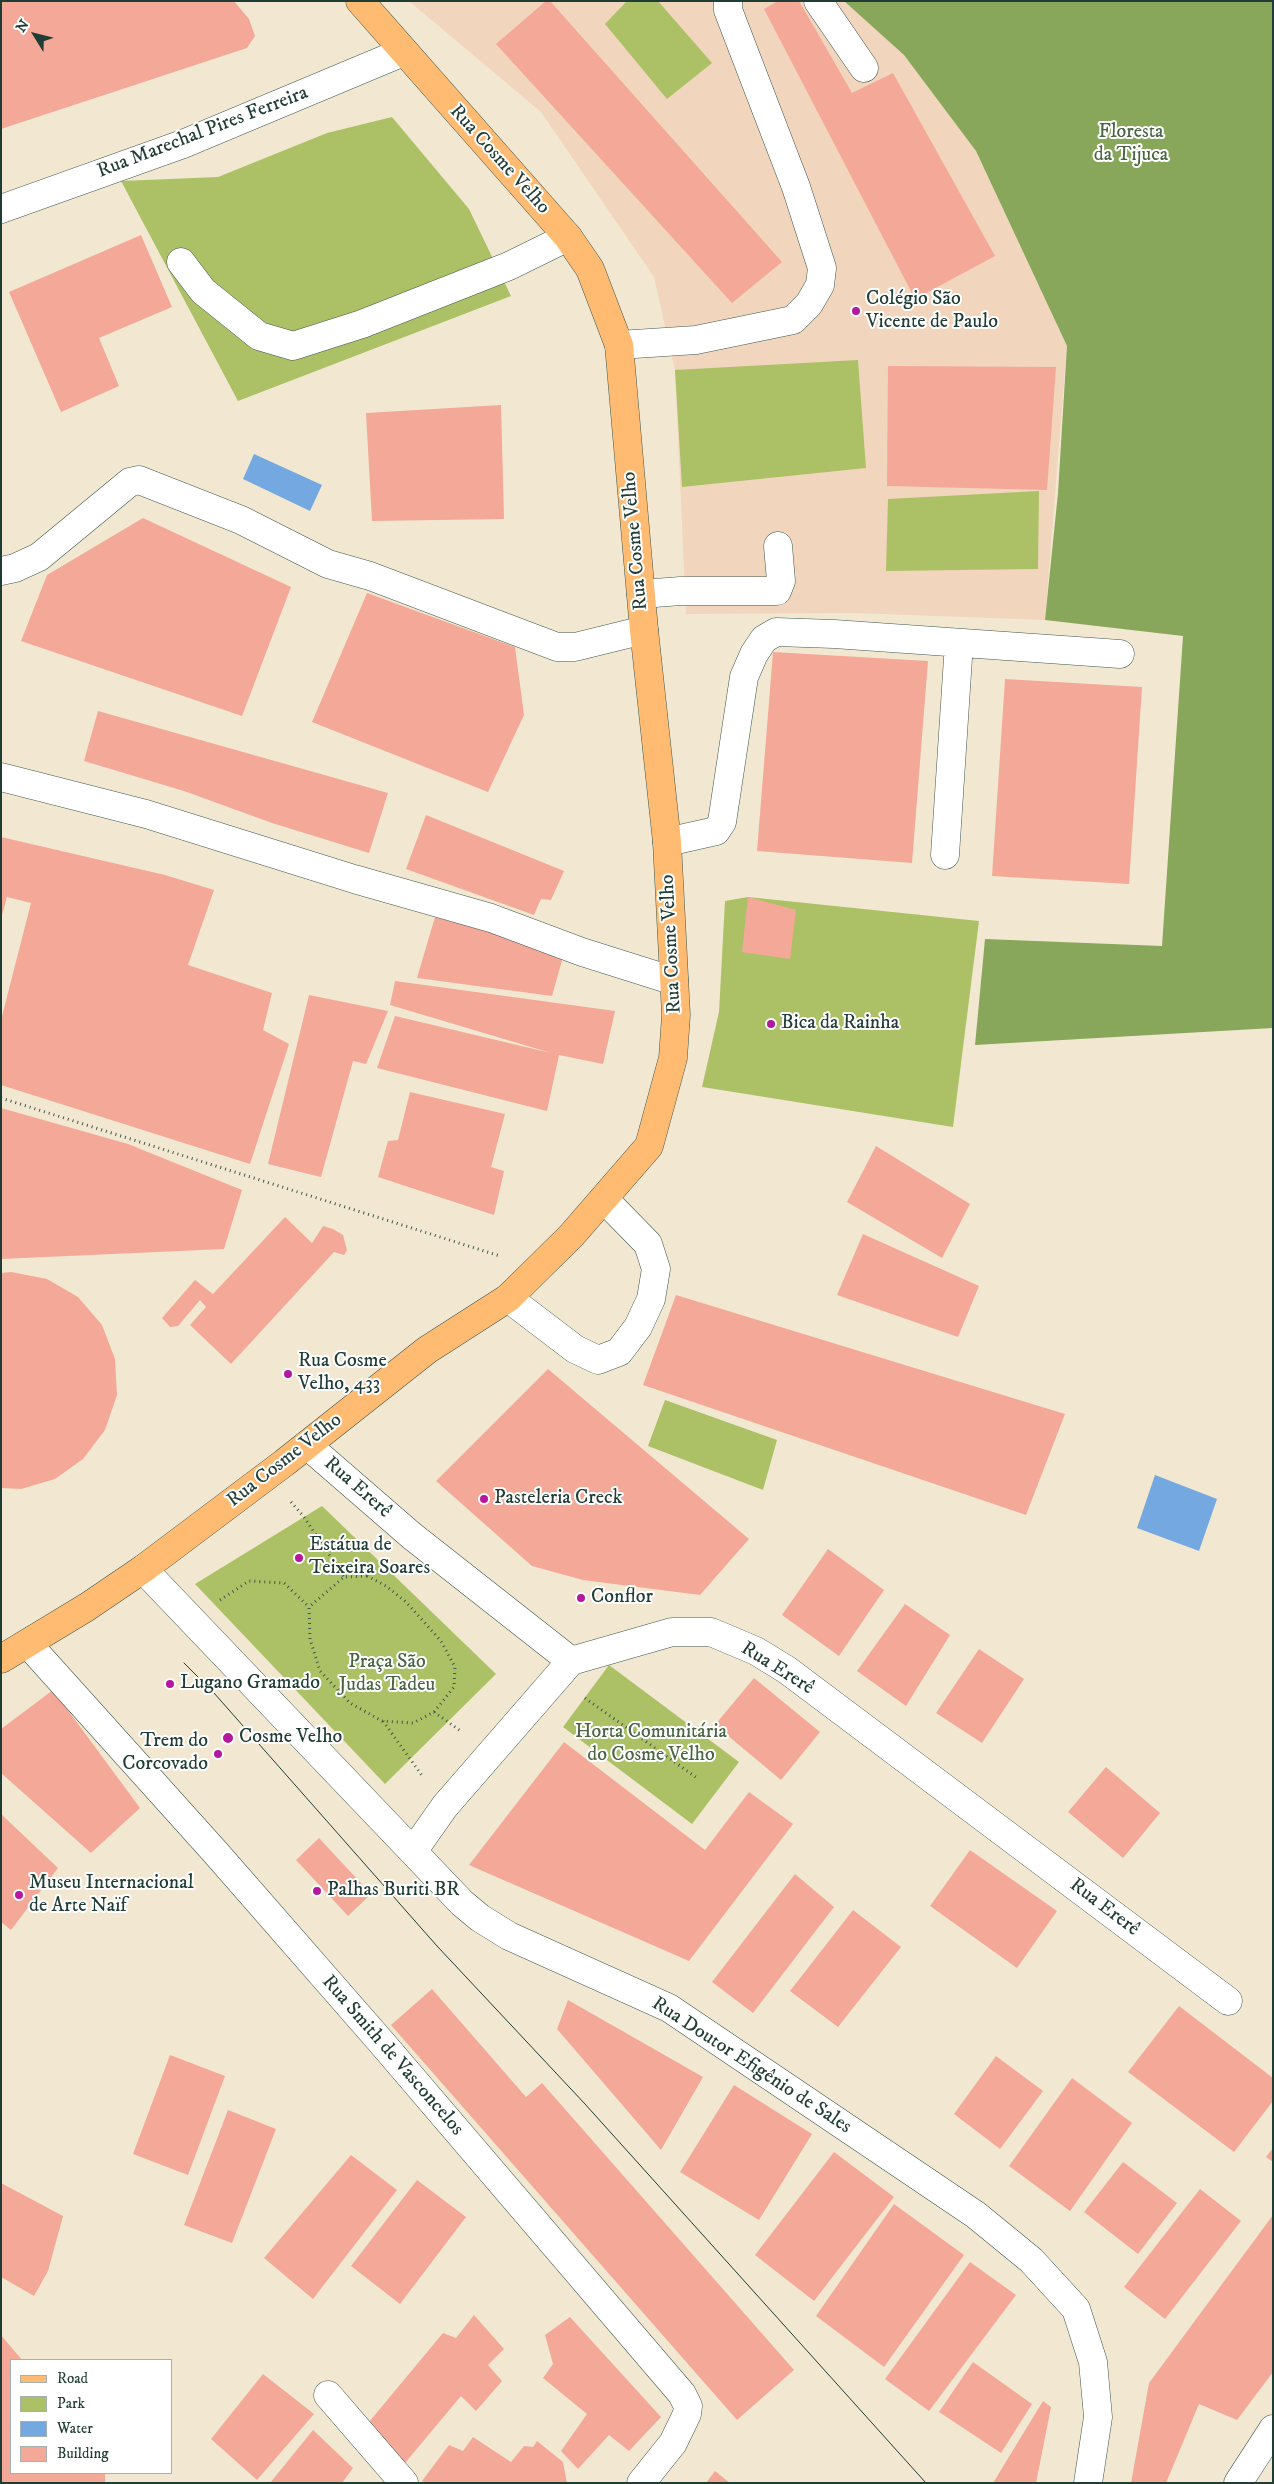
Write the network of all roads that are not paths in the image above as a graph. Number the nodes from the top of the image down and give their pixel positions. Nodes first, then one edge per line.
1 (360, 1) edge
2 (728, 1) edge
3 (818, 1) edge
4 (403, 52) junction
5 (864, 68) dead end
6 (1, 208) edge
7 (568, 237) junction
8 (181, 262) dead end
9 (619, 345) junction
10 (778, 546) dead end
11 (1, 571) edge
12 (641, 594) junction
13 (644, 630) junction
14 (959, 642) junction
15 (1120, 654) dead end
16 (1, 777) edge
17 (667, 842) junction
18 (944, 855) dead end
19 (674, 982) junction
20 (604, 1199) junction
21 (508, 1298) junction
22 (307, 1445) junction
23 (144, 1569) junction
24 (28, 1644) junction
25 (1, 1659) edge
26 (571, 1661) junction
27 (414, 1850) junction
28 (1228, 2001) dead end
29 (328, 2395) dead end
30 (1273, 2429) edge
31 (404, 2483) edge
32 (641, 2483) edge
33 (1088, 2483) edge
34 (1238, 2483) edge

1 - 4 main road, Rua Cosme Velho
2 - 9 street
3 - 5 street
4 - 6 street, Rua Marechal Pires Ferreira
4 - 7 main road, Rua Cosme Velho
7 - 8 street
7 - 9 main road, Rua Cosme Velho
9 - 12 main road, Rua Cosme Velho
10 - 12 street
11 - 13 street
12 - 13 main road, Rua Cosme Velho
13 - 17 main road, Rua Cosme Velho
14 - 15 street
14 - 17 street
14 - 18 street
16 - 19 street
17 - 19 main road, Rua Cosme Velho
19 - 20 main road, Rua Cosme Velho
20 - 21 main road, Rua Cosme Velho
20 - 21 street
21 - 22 main road, Rua Cosme Velho
22 - 23 main road, Rua Cosme Velho
22 - 26 street, Rua Ererê
23 - 24 main road, Rua Cosme Velho
23 - 27 street, Rua Doutor Efigênio de Sales
24 - 25 main road, Rua Cosme Velho
24 - 32 street, Rua Smith de Vasconcelos
26 - 27 street
26 - 28 street, Rua Ererê
27 - 33 street, Rua Doutor Efigênio de Sales
29 - 31 street
30 - 34 street

